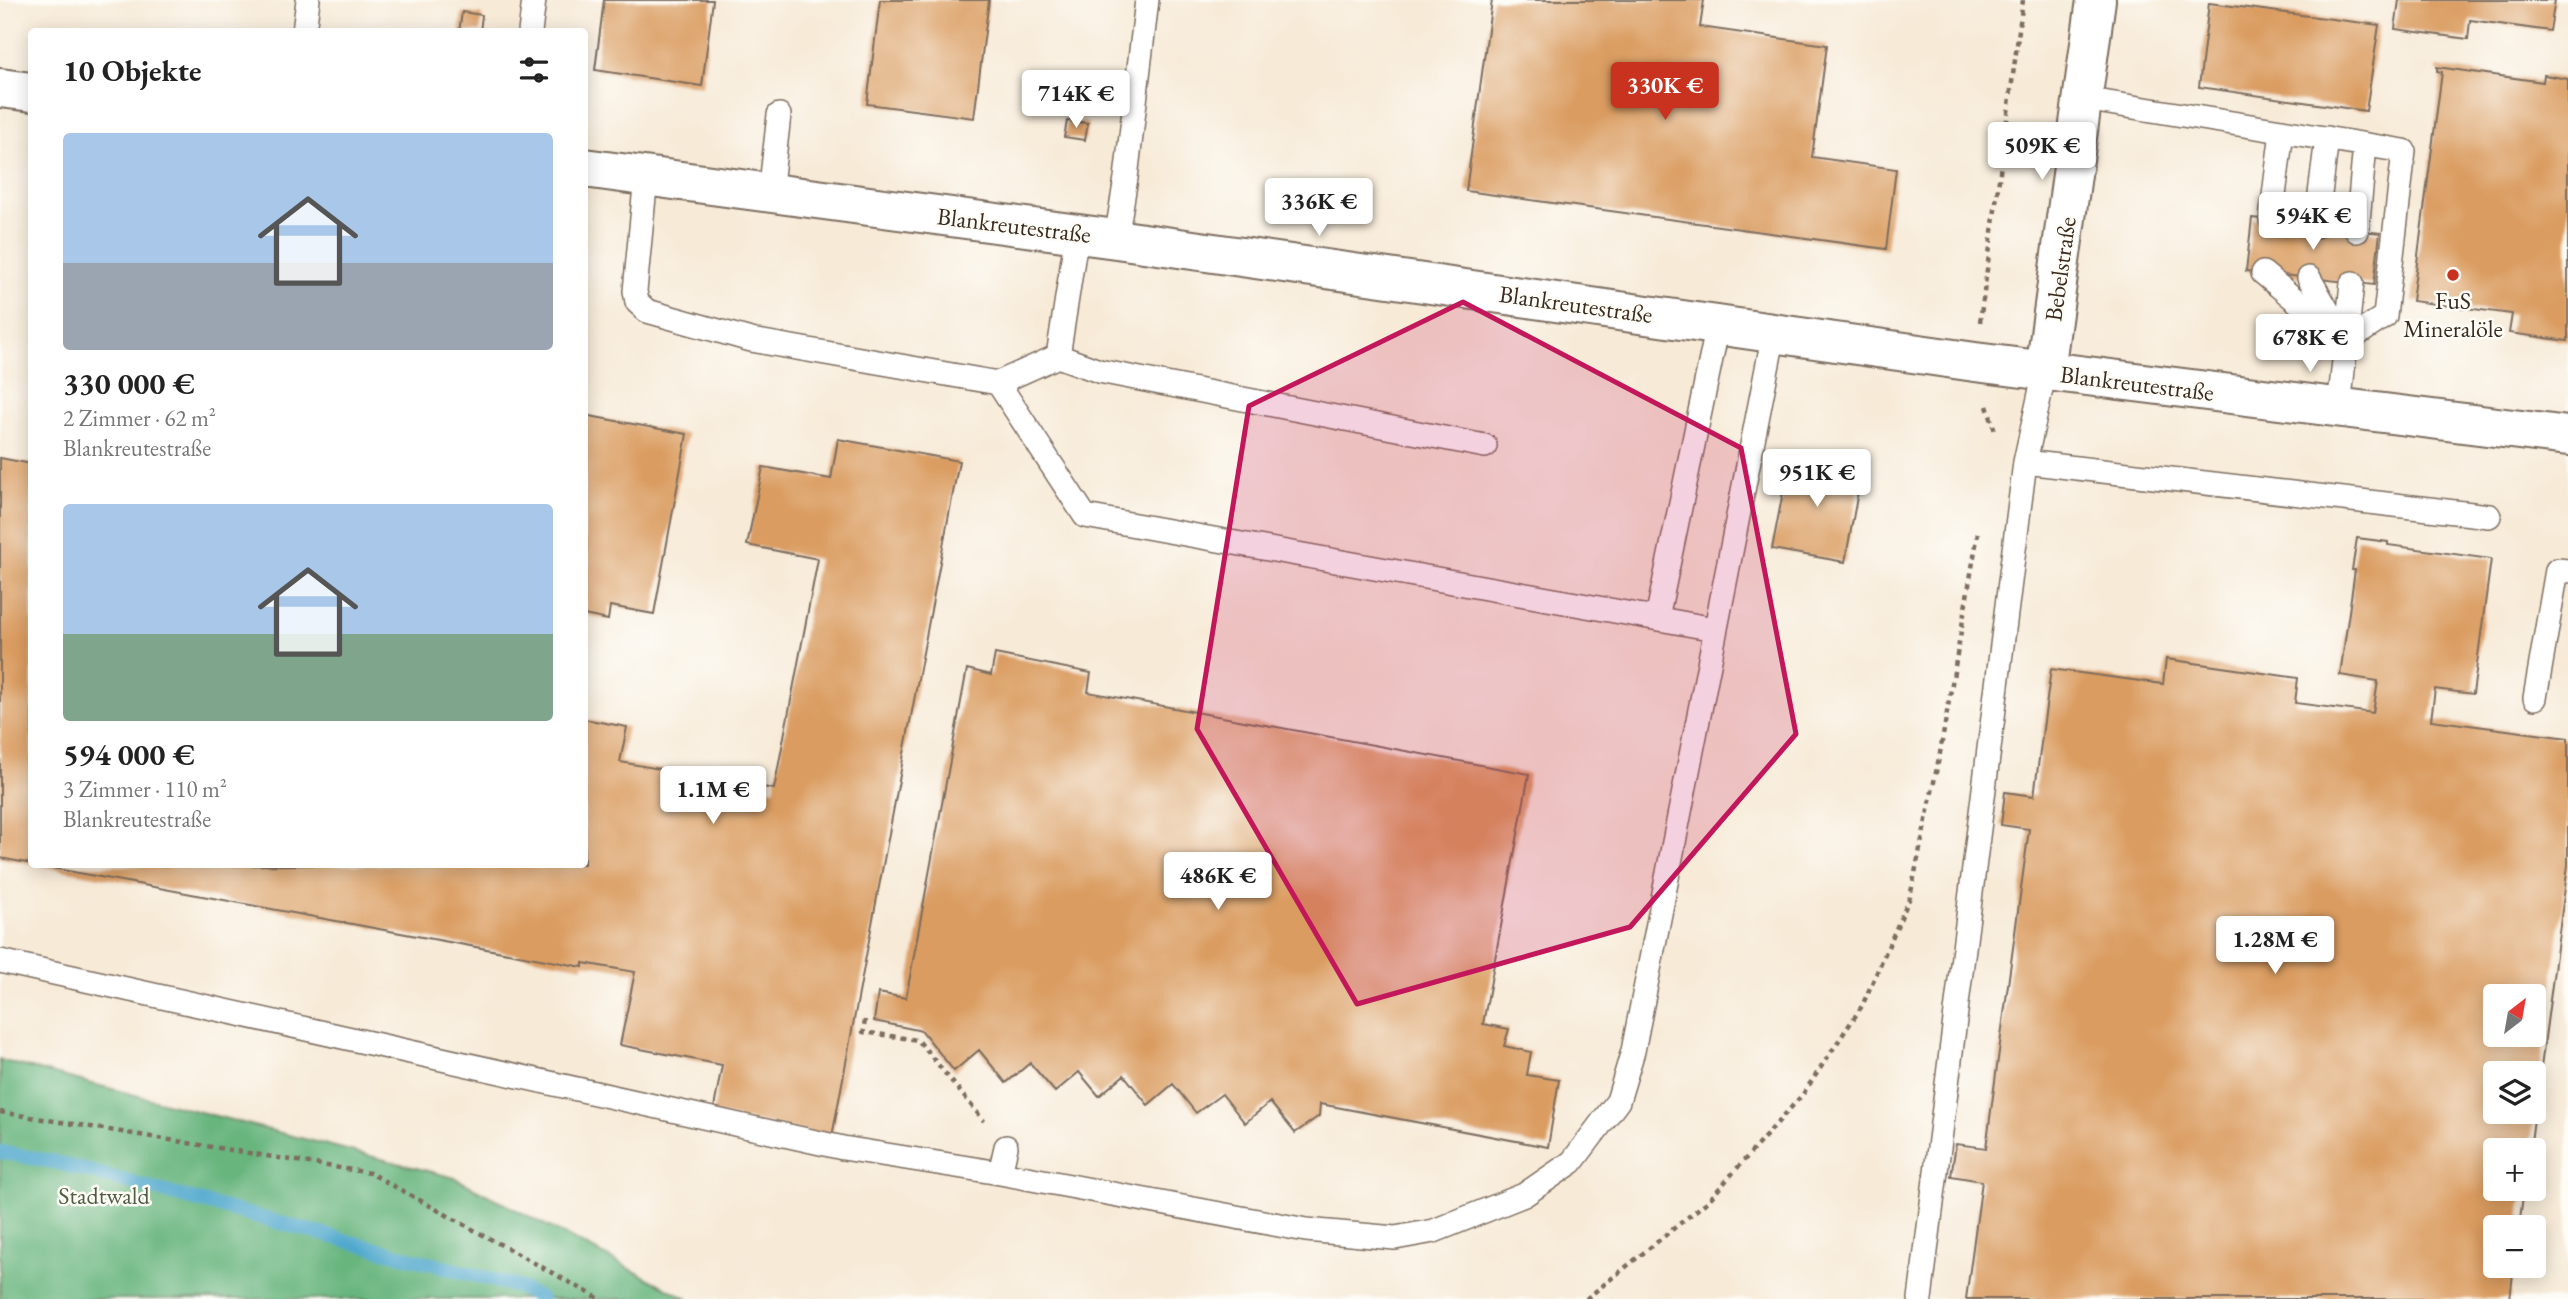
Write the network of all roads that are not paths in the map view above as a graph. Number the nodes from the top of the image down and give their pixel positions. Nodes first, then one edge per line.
1 (309, 0) edge
2 (534, 0) edge
3 (1147, 0) edge
4 (2096, 0) edge
5 (305, 28) edge
6 (530, 28) edge
7 (0, 88) edge
8 (28, 92) edge
9 (2084, 99) junction
10 (779, 116) dead end
11 (2281, 131) junction
12 (2327, 138) junction
13 (2365, 145) junction
14 (588, 169) edge
15 (646, 176) junction
16 (769, 194) junction
17 (2271, 220) dead end
18 (2316, 226) dead end
19 (2357, 231) dead end
20 (1077, 233) junction
21 (1116, 239) junction
22 (2263, 273) dead end
23 (2309, 278) dead end
24 (2352, 283) dead end
25 (1718, 325) junction
26 (1774, 332) junction
27 (2346, 342) junction
28 (1058, 356) junction
29 (2045, 372) junction
30 (998, 383) junction
31 (2339, 408) junction
32 (2568, 436) edge
33 (1485, 446) dead end
34 (2025, 462) junction
35 (2489, 516) dead end
36 (2568, 571) edge
37 (1657, 618) junction
38 (1715, 629) junction
39 (2535, 698) dead end
40 (0, 961) edge
41 (1006, 1147) road end
42 (1000, 1173) junction
43 (1920, 1299) edge

1 - 5 lane
2 - 6 lane
3 - 21 lane
4 - 9 street, Bebelstraße
7 - 8 street
9 - 11 lane
9 - 29 street, Bebelstraße
10 - 16 lane
11 - 12 lane
11 - 17 lane
12 - 13 lane
12 - 18 lane
13 - 19 lane
13 - 27 lane
14 - 15 street, Blankreutestraße
15 - 16 street, Blankreutestraße
15 - 30 lane
16 - 20 street, Blankreutestraße
20 - 21 street, Blankreutestraße
20 - 28 lane
21 - 25 street, Blankreutestraße
22 - 27 lane
23 - 27 lane
24 - 27 lane
25 - 26 street, Blankreutestraße
25 - 37 lane
26 - 29 street, Blankreutestraße
26 - 38 lane
27 - 31 lane
28 - 30 lane
28 - 33 lane
29 - 31 street, Blankreutestraße
29 - 34 lane
30 - 37 lane
31 - 32 street, Blankreutestraße
34 - 35 lane
34 - 43 lane
36 - 39 lane
37 - 38 lane
38 - 42 lane
40 - 42 lane
41 - 42 lane

